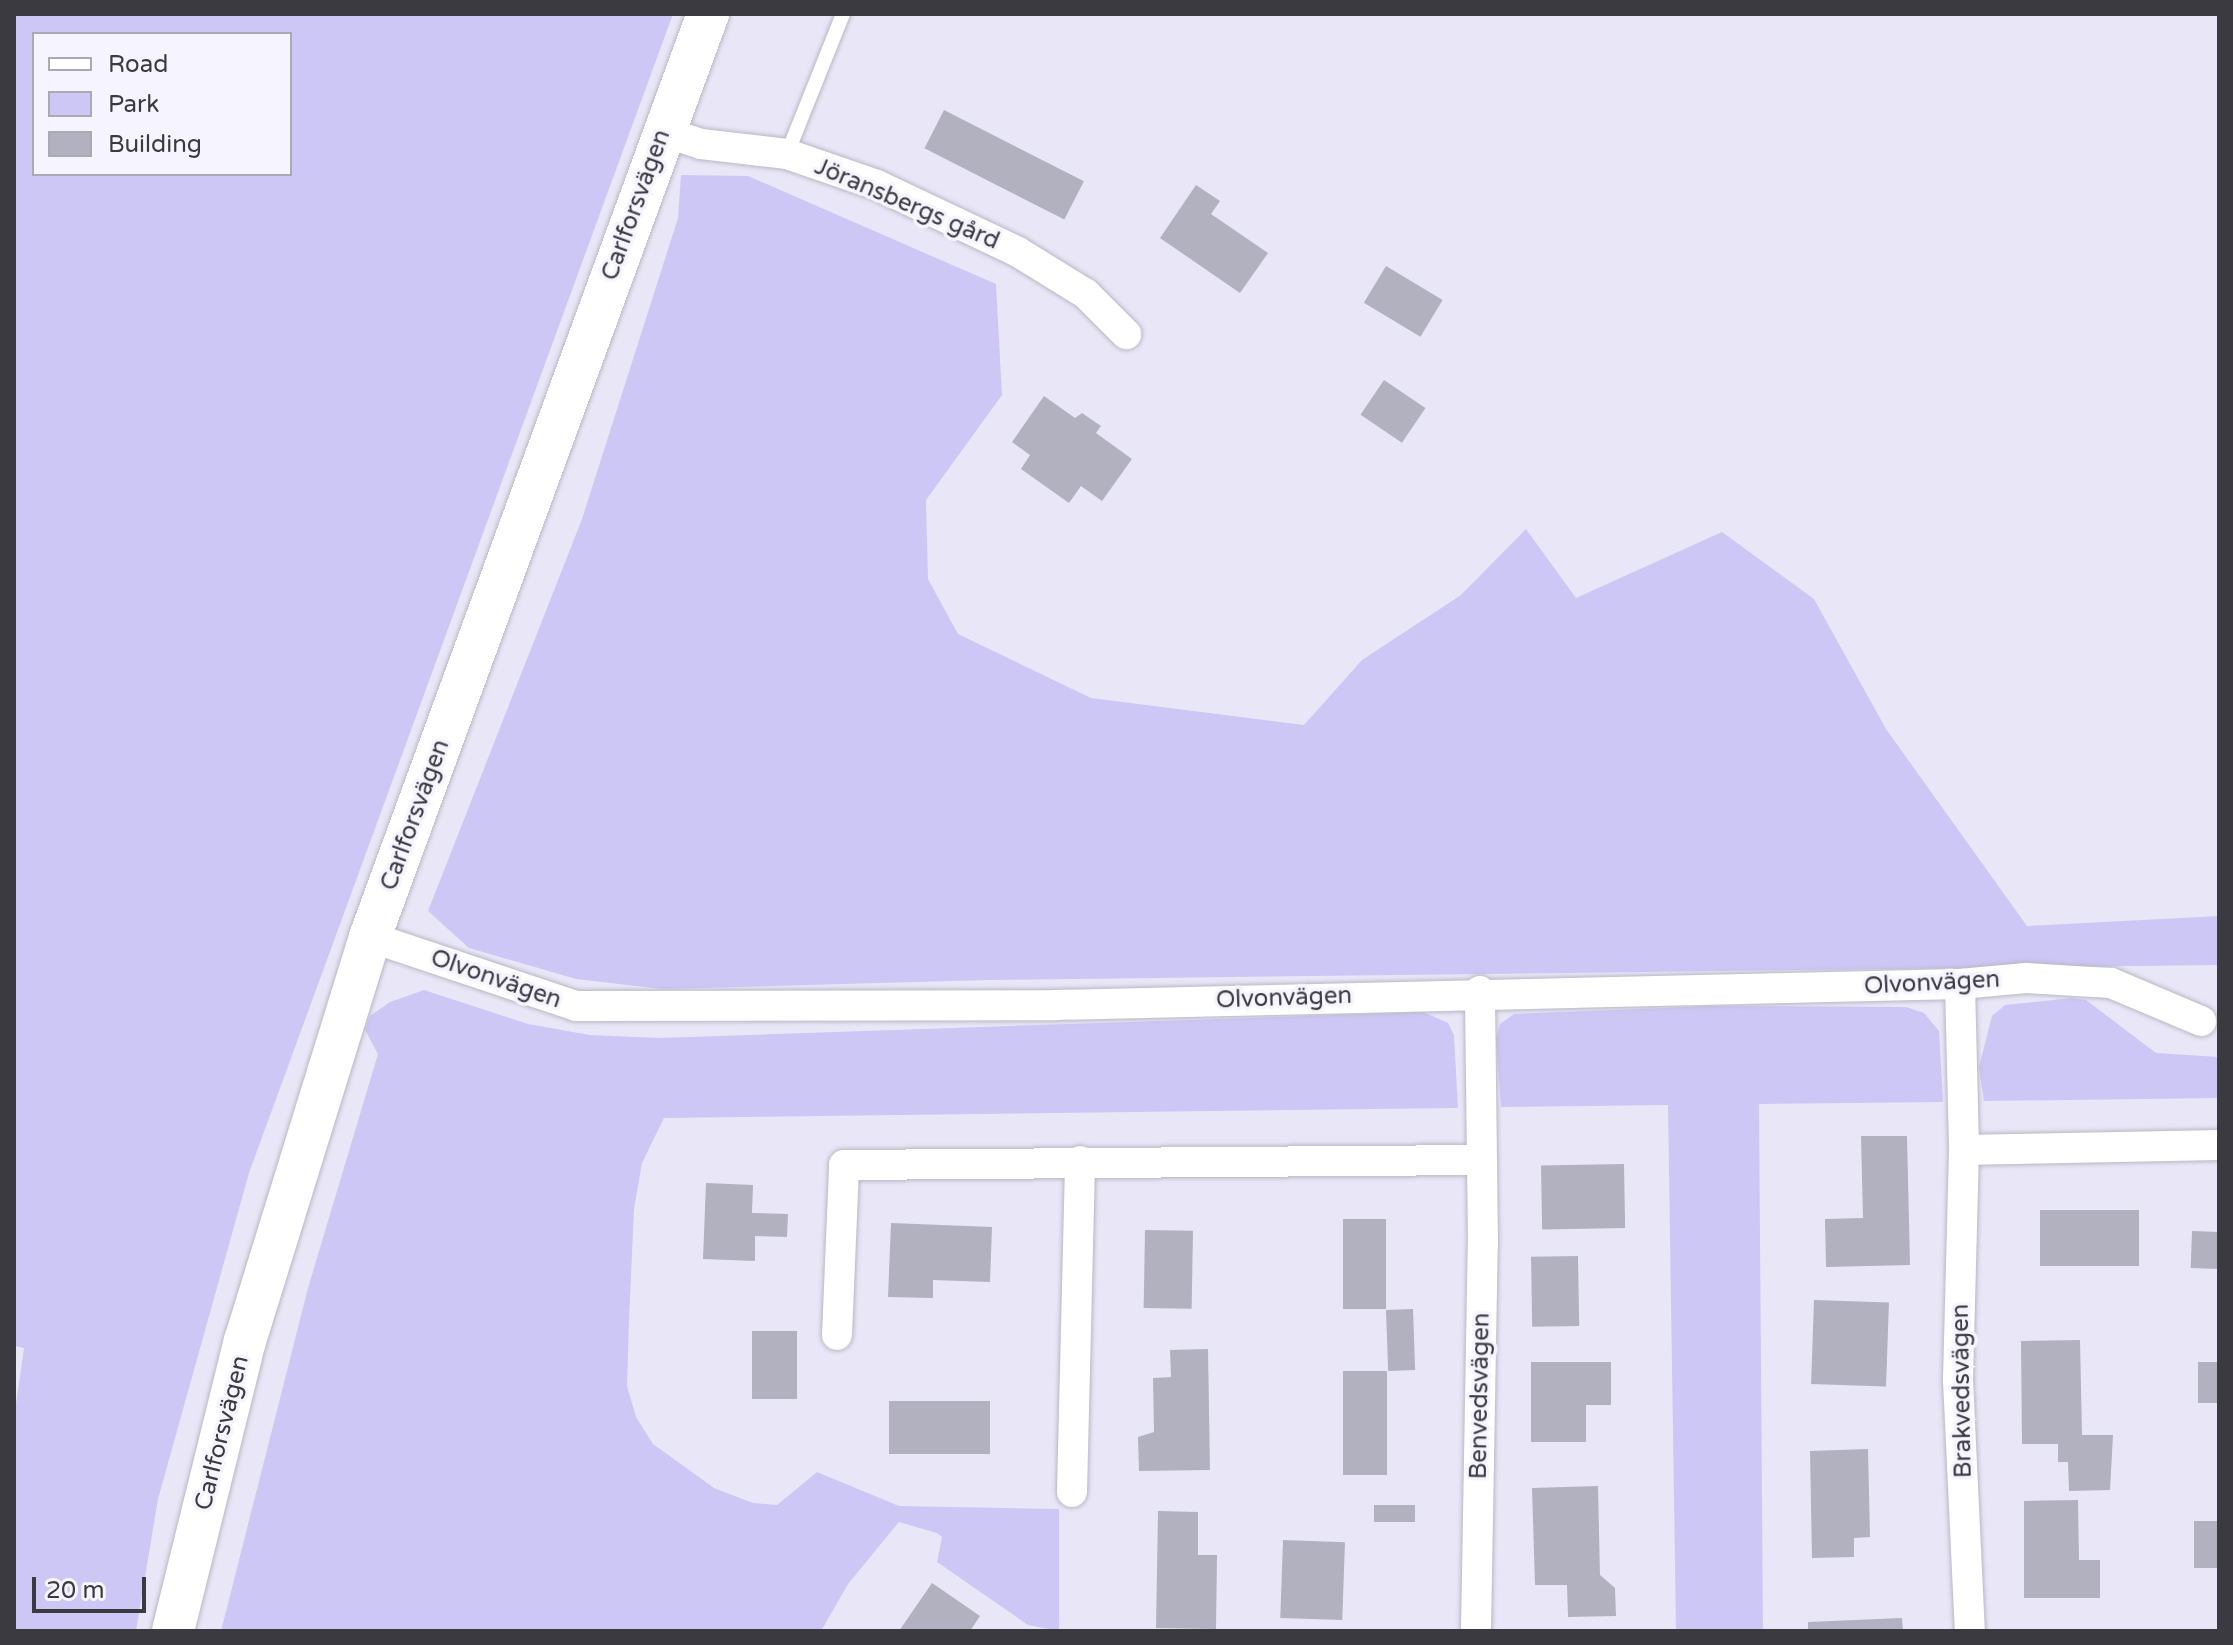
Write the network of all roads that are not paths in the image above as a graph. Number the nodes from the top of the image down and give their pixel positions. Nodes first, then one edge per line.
1 (708, 14) edge
2 (843, 14) edge
3 (662, 131) junction
4 (787, 154) junction
5 (1126, 334) dead end
6 (370, 937) junction
7 (1960, 984) junction
8 (1480, 991) junction
9 (2201, 1021) dead end
10 (2219, 1145) edge
11 (1964, 1150) junction
12 (1481, 1160) junction
13 (1080, 1161) junction
14 (837, 1335) dead end
15 (1072, 1492) dead end
16 (173, 1631) edge
17 (1476, 1631) edge
18 (1970, 1631) edge

1 - 3 street, Carlforsvägen
2 - 4 lane
3 - 4 street, Jöransbergs gård
3 - 6 street, Carlforsvägen
4 - 5 street, Jöransbergs gård
6 - 8 street, Olvonvägen
6 - 16 street, Carlforsvägen
7 - 8 street, Olvonvägen
7 - 9 street, Olvonvägen
7 - 11 street, Brakvedsvägen
8 - 12 street, Benvedsvägen
10 - 11 street
11 - 18 street, Brakvedsvägen
12 - 13 street
12 - 17 street, Benvedsvägen
13 - 14 street
13 - 15 street

